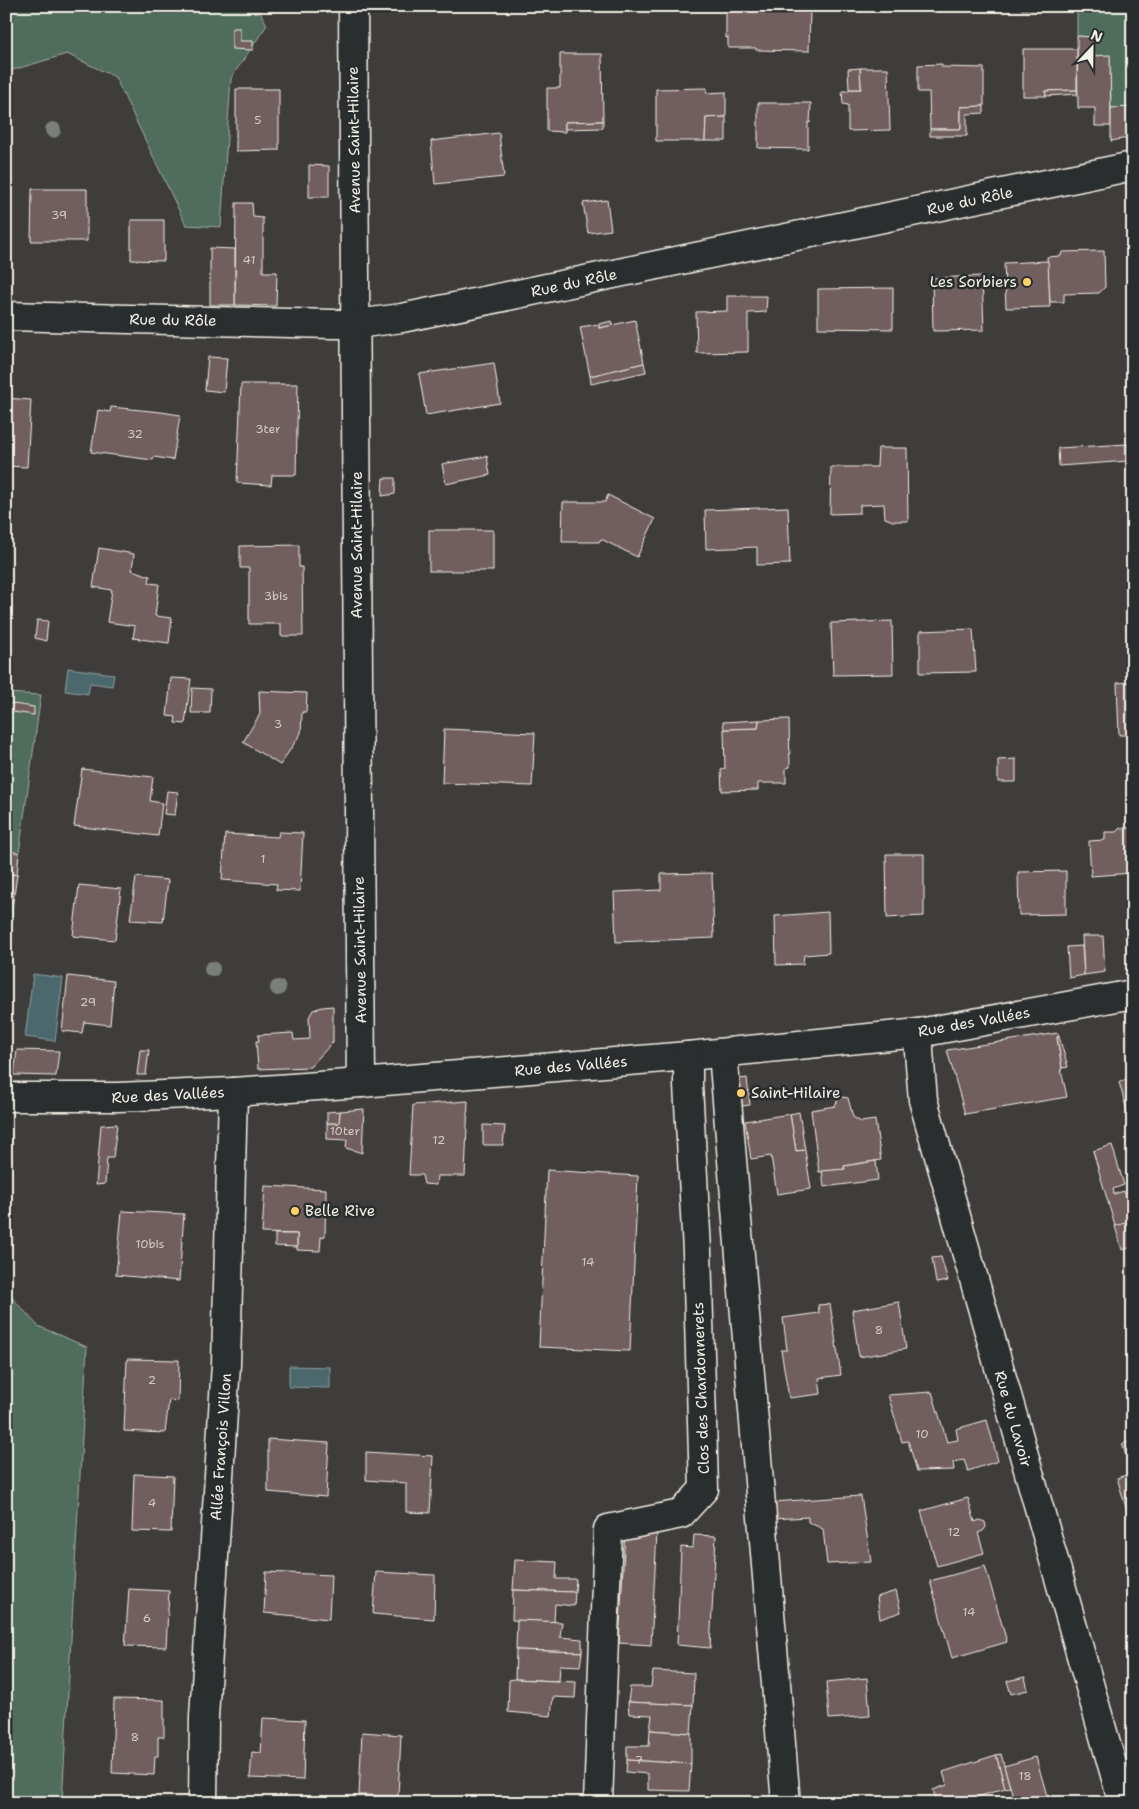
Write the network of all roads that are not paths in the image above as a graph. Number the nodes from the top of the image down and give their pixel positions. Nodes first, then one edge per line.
1 (353, 6) edge
2 (1133, 166) edge
3 (6, 316) edge
4 (356, 324) junction
5 (1133, 994) edge
6 (919, 1032) junction
7 (723, 1053) junction
8 (688, 1056) junction
9 (361, 1083) junction
10 (233, 1092) junction
11 (6, 1097) edge
12 (203, 1803) edge
13 (598, 1803) edge
14 (786, 1803) edge
15 (1123, 1803) edge

1 - 4 street, Avenue Saint-Hilaire
2 - 4 street, Rue du Rôle
3 - 4 street, Rue du Rôle
4 - 9 street, Avenue Saint-Hilaire
5 - 6 street, Rue des Vallées
6 - 7 street, Rue des Vallées
6 - 15 street, Rue du Lavoir
7 - 8 street, Rue des Vallées
7 - 14 street
8 - 9 street, Rue des Vallées
8 - 13 street, Clos des Chardonnerets
9 - 10 street, Rue des Vallées
10 - 11 street, Rue des Vallées
10 - 12 street, Allée François Villon

